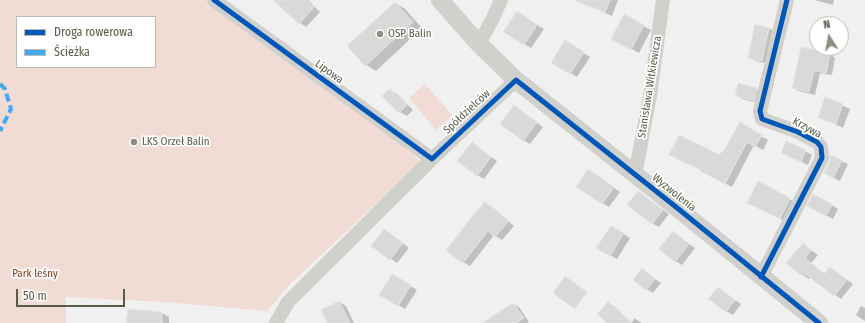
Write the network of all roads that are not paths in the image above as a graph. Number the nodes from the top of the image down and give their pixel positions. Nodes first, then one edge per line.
1 (214, 0) edge
2 (440, 0) edge
3 (501, 0) edge
4 (663, 0) edge
5 (787, 0) edge
6 (479, 44) junction
7 (516, 80) junction
8 (432, 160) junction
9 (635, 175) junction
10 (761, 277) junction
11 (276, 323) edge
12 (819, 323) edge

1 - 8 street, Lipowa
2 - 6 street, Wyzwolenia
3 - 6 street
4 - 9 street, Stanisława Witkiewicza
5 - 10 street, Krzywa
6 - 7 street, Wyzwolenia
7 - 8 street, Spółdzielców
7 - 9 street, Wyzwolenia
8 - 11 street, Spółdzielców
9 - 10 street, Wyzwolenia
10 - 12 street, Wyzwolenia

